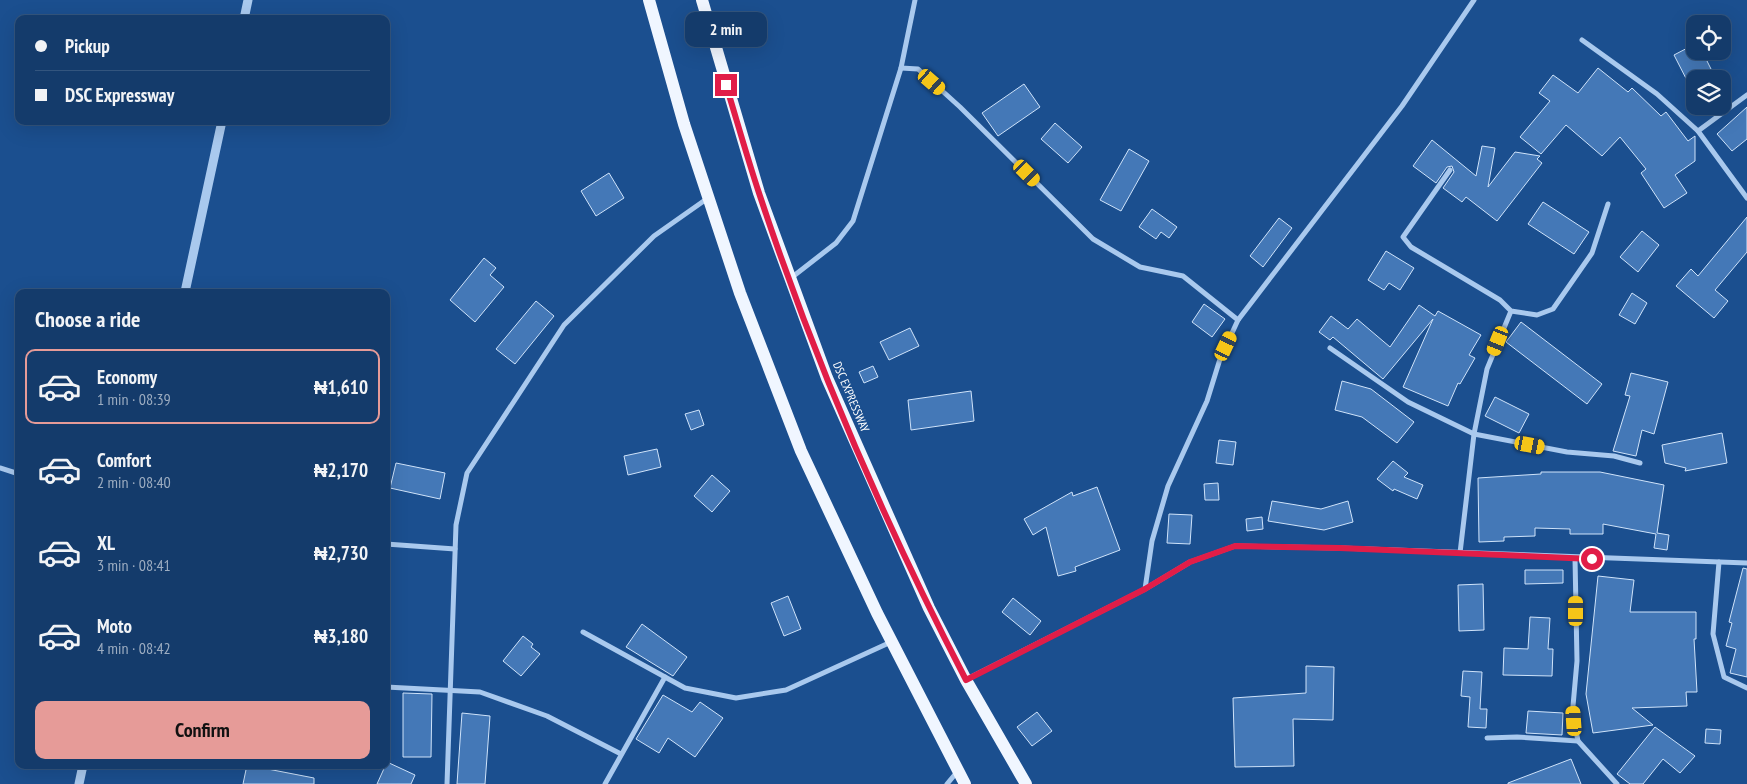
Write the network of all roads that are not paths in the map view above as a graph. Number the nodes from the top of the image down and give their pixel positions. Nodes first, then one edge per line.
1 (248, 0) edge
2 (649, 0) edge
3 (702, 0) edge
4 (914, 0) edge
5 (1474, 0) edge
6 (245, 15) edge
7 (1582, 40) dead end
8 (901, 68) junction
9 (1747, 96) edge
10 (221, 125) edge
11 (1698, 131) junction
12 (1450, 170) dead end
13 (708, 198) junction
14 (1747, 198) edge
15 (1608, 204) dead end
16 (790, 279) junction
17 (186, 289) edge
18 (1512, 311) junction
19 (1238, 320) junction
20 (1330, 348) dead end
21 (1474, 434) junction
22 (1640, 463) dead end
23 (0, 468) edge
24 (15, 473) edge
25 (390, 544) edge
26 (455, 548) junction
27 (1460, 553) junction
28 (1575, 558) junction
29 (1719, 562) junction
30 (1747, 564) edge
31 (1145, 589) junction
32 (583, 632) dead end
33 (891, 642) junction
34 (665, 677) junction
35 (966, 680) junction
36 (390, 687) edge
37 (1747, 688) edge
38 (450, 689) junction
39 (1487, 738) dead end
40 (1578, 741) junction
41 (621, 754) junction
42 (82, 769) edge
43 (958, 772) junction
44 (79, 784) edge
45 (447, 784) edge
46 (605, 784) edge
47 (947, 784) edge
48 (965, 784) edge
49 (1026, 784) edge
50 (1617, 784) edge

1 - 6 street
2 - 13 main road
3 - 16 main road, DSC EXPRESSWAY
4 - 8 street
5 - 19 street
7 - 11 street
8 - 16 street
8 - 19 street
9 - 11 street
10 - 17 street
11 - 14 street
12 - 18 street
13 - 26 street
13 - 33 main road
15 - 18 street
16 - 35 main road, DSC EXPRESSWAY
18 - 21 street
19 - 31 street
20 - 21 street
21 - 22 street
21 - 27 street
23 - 24 street
25 - 26 street
26 - 38 street
27 - 28 street
27 - 31 street
28 - 29 street
28 - 40 street
29 - 30 street
29 - 37 street
31 - 35 street
32 - 34 street
33 - 34 street
33 - 43 main road
34 - 41 street
35 - 49 main road, DSC EXPRESSWAY
36 - 38 street
38 - 41 street
38 - 45 street
39 - 40 street
40 - 50 street
41 - 46 street
42 - 44 street
43 - 47 street
43 - 48 main road

